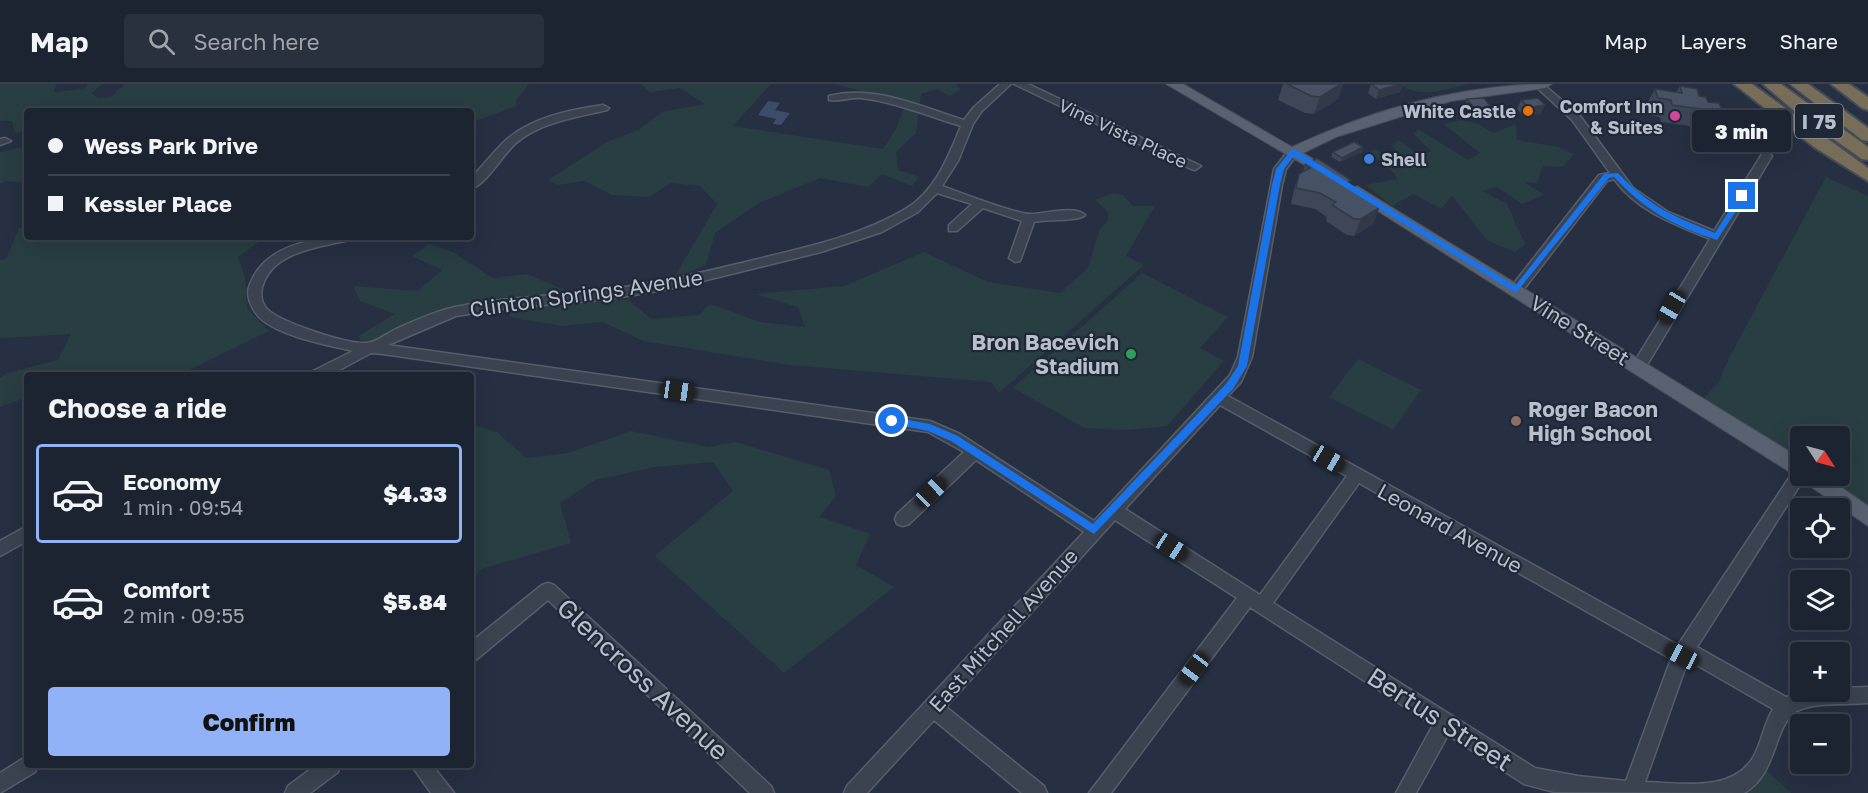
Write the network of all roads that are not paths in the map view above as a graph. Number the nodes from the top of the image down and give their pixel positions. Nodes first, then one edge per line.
1 (1006, 84) edge
2 (1019, 84) edge
3 (1173, 84) edge
4 (1545, 84) edge
5 (1742, 84) edge
6 (1771, 84) edge
7 (1798, 84) edge
8 (1839, 84) edge
9 (1852, 84) edge
10 (1538, 85) edge
11 (832, 98) dead end
12 (1868, 105) edge
13 (603, 108) dead end
14 (967, 124) junction
15 (1331, 134) junction
16 (1264, 135) junction
17 (1868, 136) edge
18 (1293, 152) junction
19 (1868, 155) edge
20 (1766, 156) dead end
21 (1195, 166) dead end
22 (1615, 175) junction
23 (1868, 176) edge
24 (474, 181) edge
25 (935, 188) junction
26 (981, 203) junction
27 (1079, 214) dead end
28 (1028, 219) junction
29 (953, 228) dead end
30 (1717, 237) junction
31 (331, 240) edge
32 (1015, 258) dead end
33 (1516, 290) junction
34 (366, 350) junction
35 (1639, 366) junction
36 (324, 372) edge
37 (1219, 397) junction
38 (974, 452) junction
39 (1790, 462) edge
40 (1356, 476) junction
41 (1792, 486) edge
42 (1825, 486) edge
43 (1113, 510) junction
44 (1868, 517) edge
45 (903, 519) dead end
46 (1094, 530) junction
47 (24, 535) edge
48 (0, 549) edge
49 (1255, 601) junction
50 (474, 651) edge
51 (1684, 653) junction
52 (1865, 700) edge
53 (933, 707) junction
54 (1786, 707) junction
55 (1445, 722) junction
56 (24, 768) edge
57 (327, 768) edge
58 (423, 768) edge
59 (0, 784) edge
60 (1633, 791) edge
61 (295, 793) edge
62 (444, 793) edge
63 (764, 793) edge
64 (854, 793) edge
65 (1037, 793) edge
66 (1099, 793) edge
67 (1406, 793) edge

1 - 14 street, Clinton Springs Avenue
2 - 21 street, Vine Vista Place
3 - 16 main road, Vine Street
4 - 10 main road
5 - 23 highway
6 - 19 highway, I 75
7 - 17 highway, I 75
8 - 12 highway
9 - 12 highway
10 - 15 main road
10 - 22 street
11 - 14 street
13 - 24 street
14 - 25 street, Clinton Springs Avenue
15 - 16 main road
15 - 18 main road
16 - 18 main road, Vine Street
18 - 33 main road, Vine Street
18 - 37 street, East Mitchell Avenue
20 - 30 street
22 - 30 street
22 - 33 street
25 - 26 street
25 - 34 street, Clinton Springs Avenue
26 - 28 street
26 - 29 street
27 - 28 street
28 - 32 street
30 - 35 street
31 - 34 street
33 - 35 main road, Vine Street
34 - 36 street, Clinton Springs Avenue
34 - 38 street
35 - 39 main road, Vine Street
37 - 40 street, Leonard Avenue
37 - 43 street, East Mitchell Avenue
38 - 45 street
38 - 46 street
40 - 49 street
40 - 51 street, Leonard Avenue
41 - 51 street
42 - 44 main road
43 - 46 street, East Mitchell Avenue
43 - 49 street, Bertus Street
46 - 53 street, East Mitchell Avenue
47 - 48 street
49 - 55 street, Bertus Street
49 - 66 street
50 - 63 street, Glencross Avenue
51 - 54 street, Leonard Avenue
51 - 60 street
52 - 54 street
53 - 64 street, East Mitchell Avenue
53 - 65 street
54 - 60 street, Bertus Street
55 - 60 street, Bertus Street
55 - 67 street
56 - 59 street
57 - 61 street
58 - 62 street

